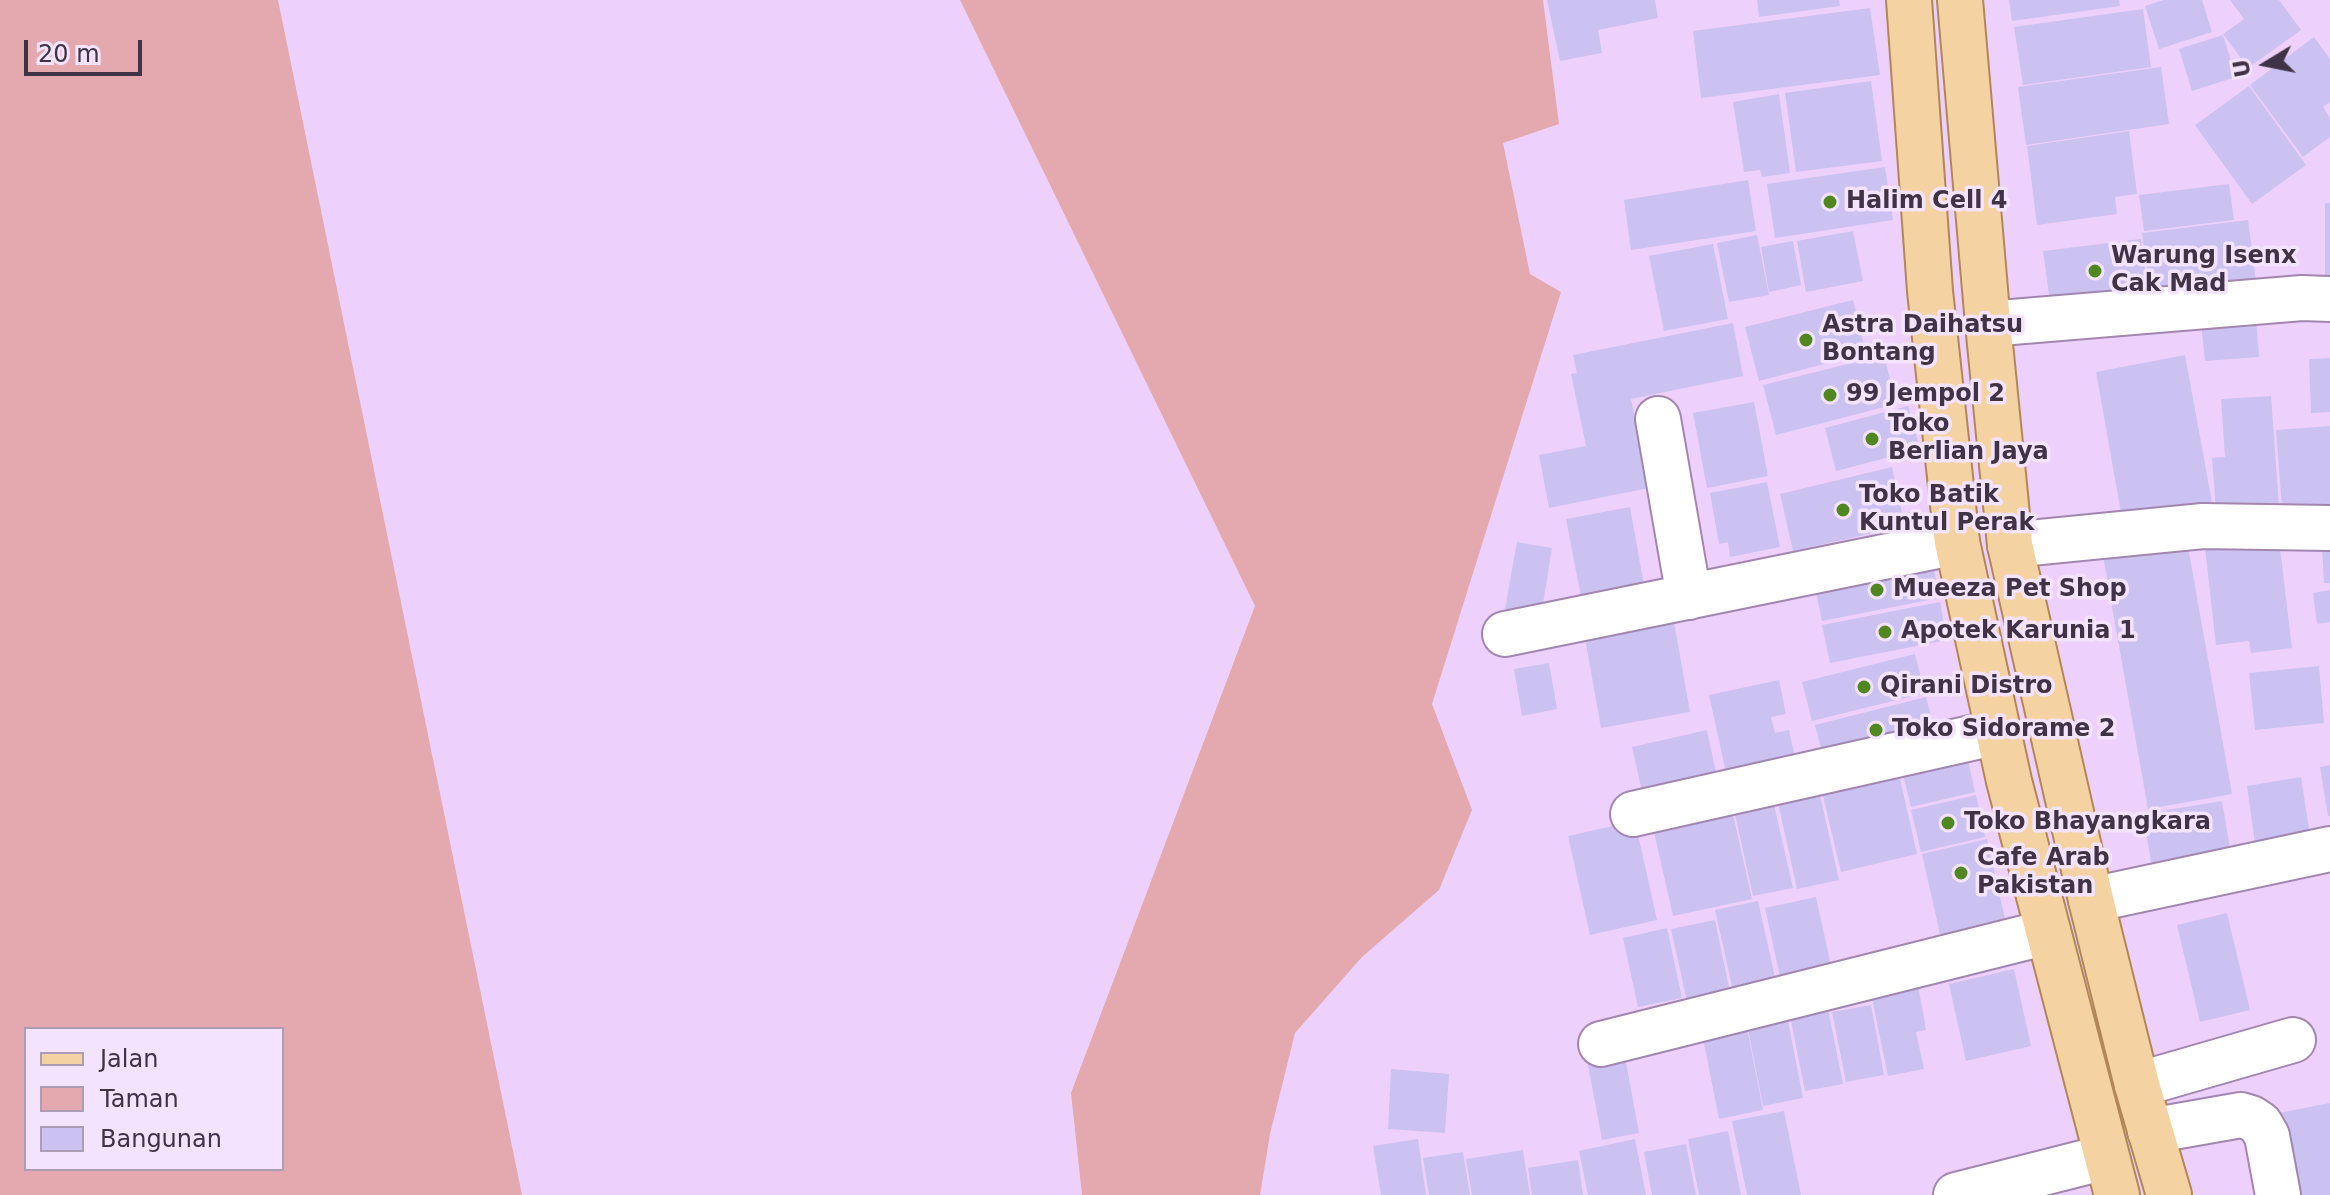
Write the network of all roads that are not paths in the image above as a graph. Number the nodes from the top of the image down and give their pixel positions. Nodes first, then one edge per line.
1 (1909, 0) edge
2 (1960, 0) edge
3 (1973, 147) junction
4 (1920, 153) junction
5 (2330, 299) edge
6 (1988, 324) junction
7 (1658, 419) dead end
8 (2330, 528) edge
9 (1957, 542) junction
10 (2010, 545) junction
11 (1689, 597) junction
12 (1505, 634) dead end
13 (1998, 732) junction
14 (1633, 814) dead end
15 (2330, 849) edge
16 (2091, 900) junction
17 (2048, 932) junction
18 (2293, 1040) dead end
19 (1601, 1044) dead end
20 (2137, 1085) junction
21 (2150, 1131) junction
22 (2111, 1176) edge
23 (1956, 1195) edge
24 (2169, 1195) edge
25 (2278, 1195) edge

1 - 4 main road
2 - 3 main road
3 - 4 main road
3 - 6 main road
4 - 9 main road
5 - 6 street
6 - 10 main road
7 - 11 street
8 - 10 street
9 - 11 street
9 - 13 main road
10 - 16 main road
11 - 12 street
13 - 14 street
13 - 17 main road
15 - 16 street
16 - 20 main road
17 - 19 street
17 - 22 main road
18 - 20 street
20 - 21 main road
21 - 24 main road
21 - 25 street
22 - 23 street

